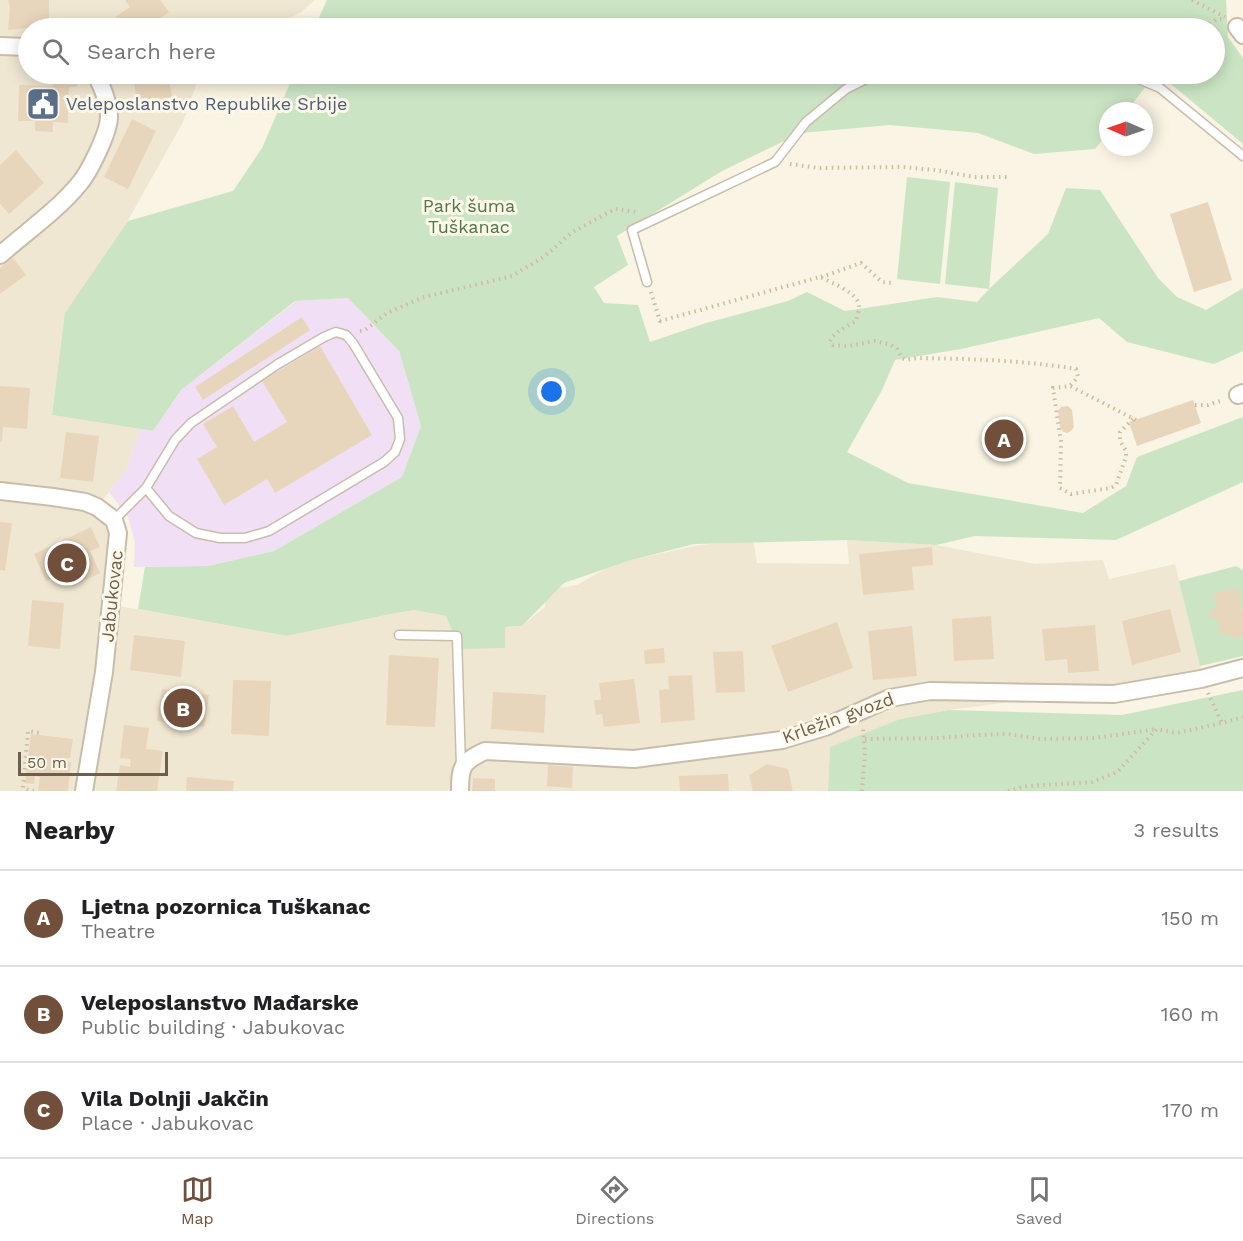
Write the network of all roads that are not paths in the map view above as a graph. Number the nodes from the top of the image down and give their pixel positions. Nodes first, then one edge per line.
1 (0, 46) edge
2 (18, 47) edge
3 (100, 84) edge
4 (856, 84) edge
5 (1151, 84) edge
6 (1243, 156) edge
7 (0, 255) edge
8 (647, 282) road end
9 (146, 488) junction
10 (0, 491) edge
11 (114, 520) junction
12 (399, 635) dead end
13 (1243, 668) edge
14 (461, 769) junction
15 (84, 791) edge
16 (460, 791) edge

1 - 2 street
3 - 7 street
4 - 8 lane
5 - 6 lane
9 - 9 lane
9 - 11 lane
10 - 11 street
11 - 15 street, Jabukovac
12 - 14 lane
13 - 14 street, Krležin gvozd
14 - 16 street

